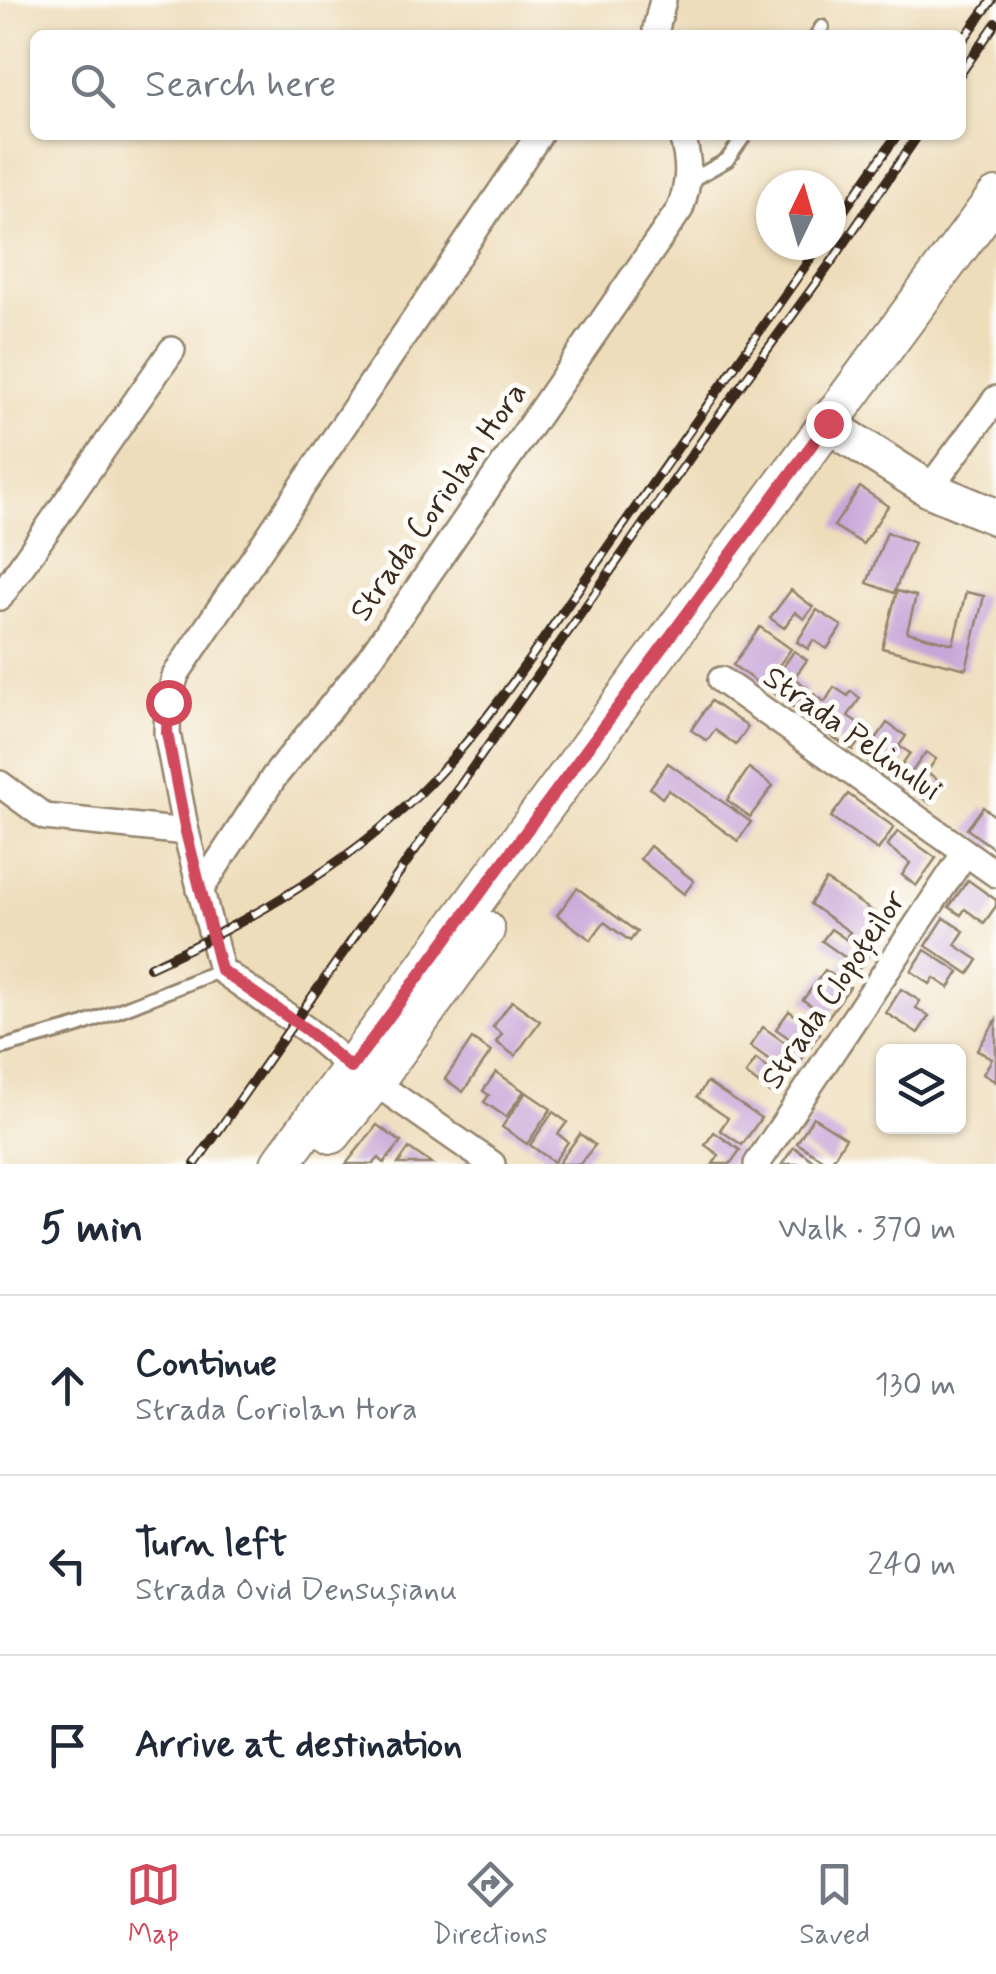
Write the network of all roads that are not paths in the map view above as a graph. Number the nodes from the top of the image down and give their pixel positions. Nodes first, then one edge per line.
1 (663, 0) edge
2 (651, 30) edge
3 (536, 140) edge
4 (683, 140) edge
5 (741, 140) edge
6 (688, 182) junction
7 (996, 197) edge
8 (996, 236) edge
9 (172, 350) dead end
10 (996, 399) edge
11 (846, 436) junction
12 (929, 488) junction
13 (996, 516) edge
14 (0, 598) edge
15 (721, 680) dead end
16 (0, 784) edge
17 (186, 832) junction
18 (965, 853) junction
19 (996, 874) edge
20 (200, 890) junction
21 (221, 970) junction
22 (0, 1048) edge
23 (362, 1075) junction
24 (280, 1164) edge
25 (310, 1164) edge
26 (492, 1164) edge
27 (757, 1164) edge

1 - 2 street
3 - 17 street
4 - 6 street
5 - 6 lane
6 - 20 street, Strada Coriolan Hora
7 - 23 main road
8 - 11 main road
9 - 14 street
10 - 12 street
11 - 12 street
11 - 23 main road
12 - 13 street
15 - 18 street, Strada Pelinului
16 - 17 street
17 - 20 street
18 - 19 street, Strada Pelinului
18 - 27 street, Strada Clopoțeilor
20 - 21 street
21 - 22 lane
21 - 23 street
23 - 24 main road
23 - 25 main road
23 - 26 street

